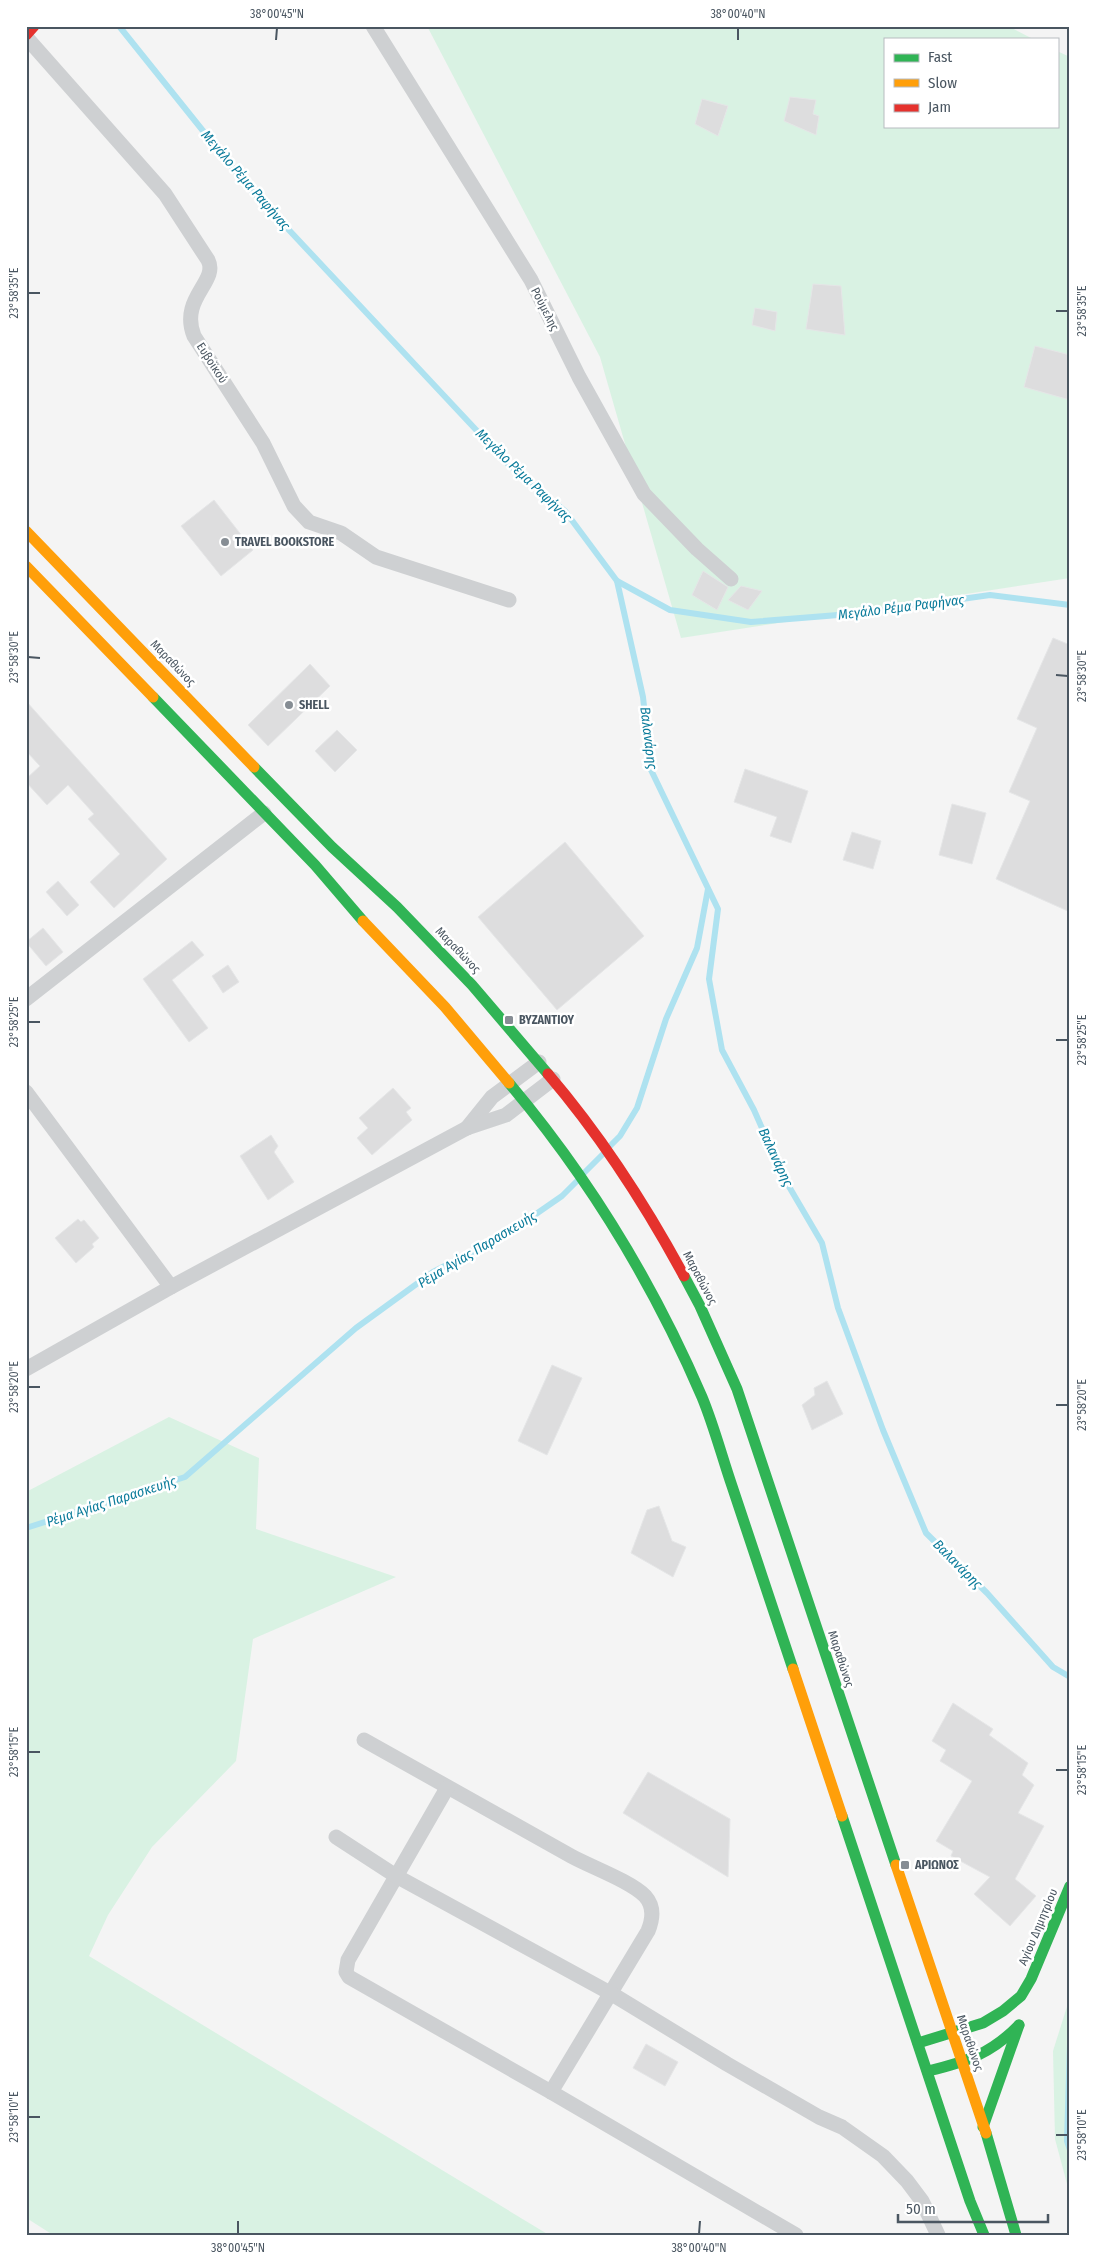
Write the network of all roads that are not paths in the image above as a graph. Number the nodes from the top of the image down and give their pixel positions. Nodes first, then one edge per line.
1 (34, 26) edge
2 (373, 26) edge
3 (26, 36) edge
4 (26, 531) edge
5 (26, 566) edge
6 (731, 579) dead end
7 (509, 600) dead end
8 (264, 812) junction
9 (26, 998) edge
10 (538, 1062) junction
11 (553, 1080) junction
12 (510, 1083) junction
13 (26, 1092) edge
14 (525, 1101) junction
15 (467, 1128) junction
16 (171, 1287) junction
17 (26, 1369) edge
18 (364, 1740) dead end
19 (447, 1788) junction
20 (336, 1837) dead end
21 (396, 1876) junction
22 (1070, 1886) edge
23 (1031, 1978) junction
24 (612, 1994) junction
25 (1021, 2016) junction
26 (952, 2034) junction
27 (918, 2043) junction
28 (962, 2062) junction
29 (928, 2071) junction
30 (551, 2092) junction
31 (983, 2127) junction
32 (796, 2235) edge
33 (938, 2235) edge
34 (984, 2235) edge
35 (1016, 2235) edge

1 - 3 main road
2 - 6 street, Ρούμελης
3 - 7 street, Ευβοϊκού
4 - 10 main road, Μαραθώνος
5 - 8 main road
8 - 9 street
8 - 12 main road
10 - 11 main road, Μαραθώνος
10 - 12 street
11 - 14 street
11 - 26 main road, Μαραθώνος
12 - 14 main road
12 - 15 street
13 - 16 street
14 - 15 street
14 - 27 main road
15 - 16 street
16 - 17 street
18 - 19 street
19 - 21 street
19 - 24 street
20 - 21 street
21 - 24 street
21 - 30 street
22 - 23 main road, Αγίου Δημητρίου
23 - 25 main road, Αγίου Δημητρίου
23 - 26 main road, Αγίου Δημητρίου
24 - 30 street
24 - 33 street
25 - 28 main road
25 - 31 main road, Αγίου Δημητρίου
26 - 27 main road, Αγίου Δημητρίου
26 - 28 main road, Μαραθώνος
27 - 29 main road
28 - 29 main road
28 - 31 main road, Μαραθώνος
29 - 34 main road
30 - 32 street
31 - 35 main road, Μαραθώνος

